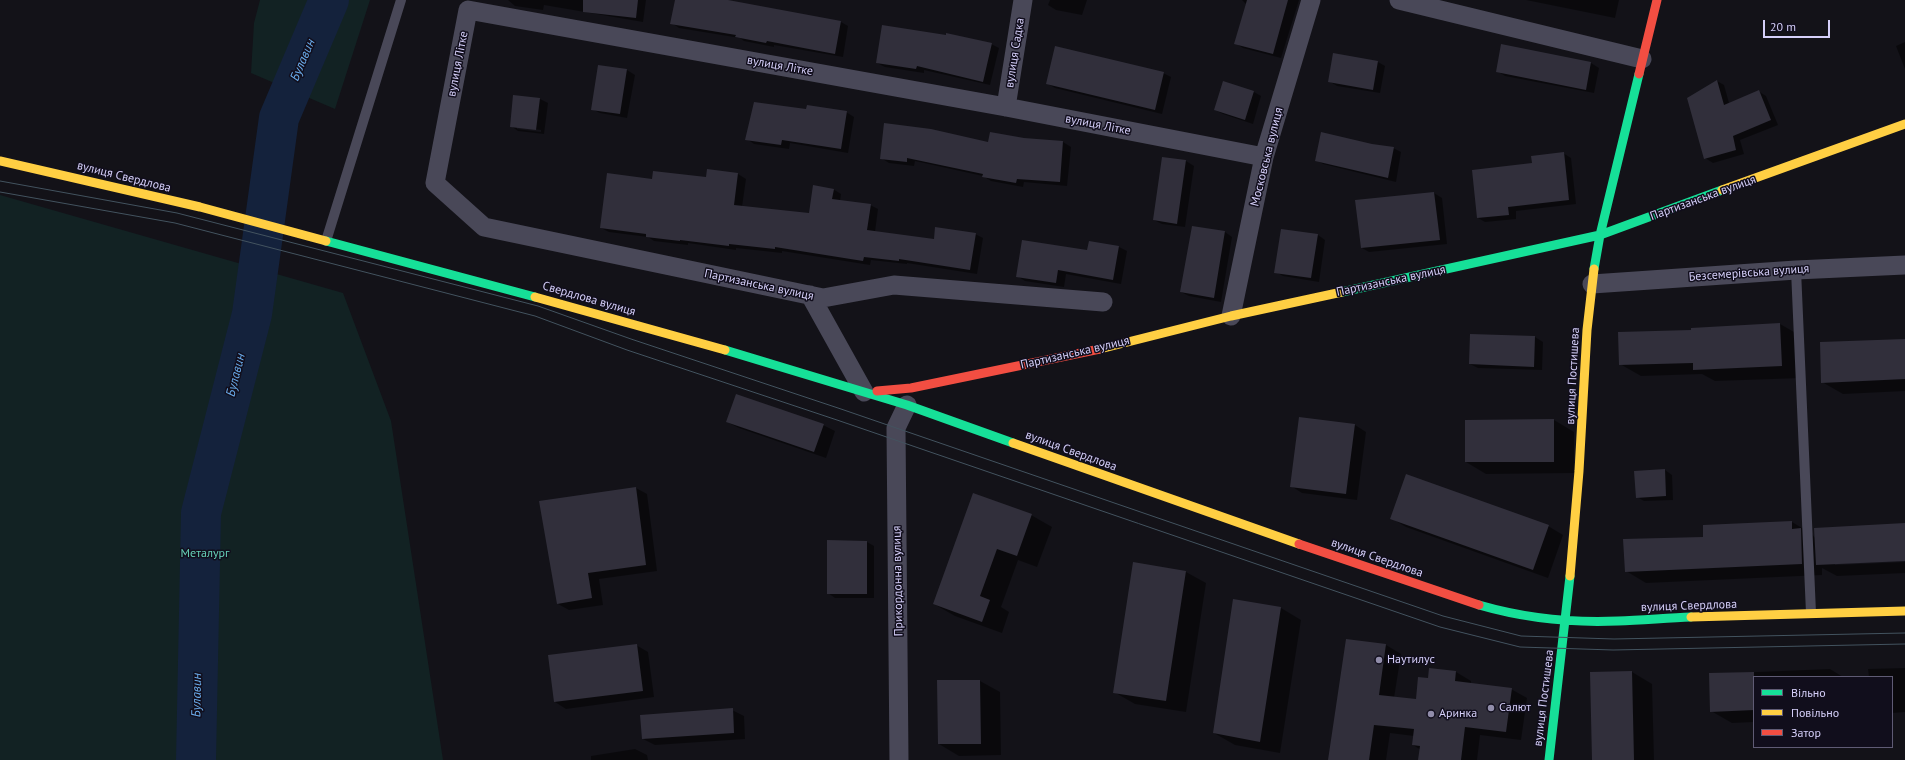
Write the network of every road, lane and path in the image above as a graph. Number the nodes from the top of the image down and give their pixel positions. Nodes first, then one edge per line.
1 (402, 0) edge
2 (1023, 0) edge
3 (1311, 0) edge
4 (1399, 0) edge
5 (1656, 0) edge
6 (1642, 59) junction
7 (1006, 107) junction
8 (1905, 124) edge
9 (1264, 157) junction
10 (0, 161) edge
11 (435, 183) joint
12 (306, 235) joint
13 (1600, 235) junction
14 (326, 241) junction
15 (1905, 265) edge
16 (1796, 270) junction
17 (1592, 284) junction
18 (810, 296) junction
19 (1103, 302) dead end
20 (1231, 316) junction
21 (864, 392) junction
22 (907, 405) junction
23 (1905, 611) edge
24 (1811, 614) junction
25 (1566, 620) junction
26 (899, 760) edge
27 (1548, 760) edge

1 - 14 lane
2 - 7 street, вулиця Садка
3 - 9 street, Московська вулиця
4 - 6 street
5 - 6 street, вулиця Постишева
6 - 13 street, вулиця Постишева
7 - 9 street, вулиця Літке
7 - 11 street, вулиця Літке
8 - 13 street, Партизанська вулиця
9 - 20 street, Московська вулиця
10 - 12 street, вулиця Свердлова
11 - 18 street, Партизанська вулиця
12 - 14 street, Свердлова вулиця
13 - 17 street, вулиця Постишева
13 - 20 street, Партизанська вулиця
14 - 21 street, Свердлова вулиця
15 - 16 street, Безсемерівська вулиця
16 - 17 street, Безсемерівська вулиця
16 - 24 lane
17 - 25 street, вулиця Постишева
18 - 19 street, Партизанська вулиця
18 - 21 street
20 - 21 street, Партизанська вулиця
21 - 22 street, вулиця Свердлова
22 - 25 street, вулиця Свердлова
22 - 26 street, Прикордонна вулиця
23 - 24 street, вулиця Свердлова
24 - 25 street, вулиця Свердлова
25 - 27 street, вулиця Постишева

